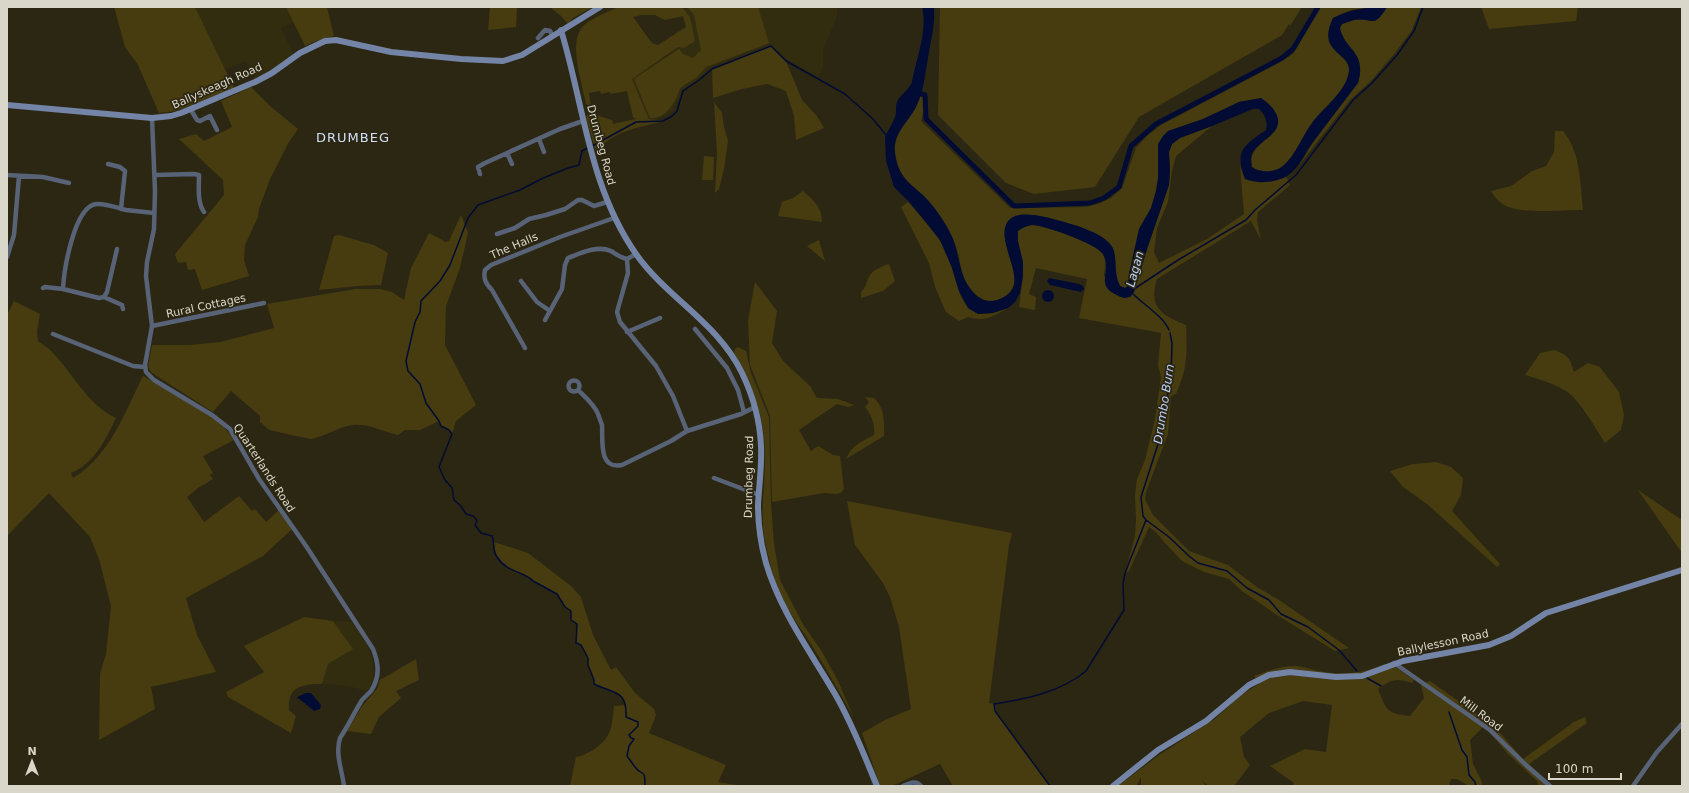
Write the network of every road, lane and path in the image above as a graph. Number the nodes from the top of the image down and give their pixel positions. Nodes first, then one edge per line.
1 (600, 7) edge
2 (562, 30) junction
3 (554, 36) junction
4 (538, 38) dead end
5 (7, 105) edge
6 (191, 110) junction
7 (152, 118) junction
8 (583, 121) junction
9 (217, 130) dead end
10 (539, 139) junction
11 (544, 152) dead end
12 (507, 153) junction
13 (108, 164) dead end
14 (512, 164) dead end
15 (480, 174) dead end
16 (7, 175) edge
17 (155, 175) junction
18 (19, 176) junction
19 (69, 183) dead end
20 (607, 202) junction
21 (122, 209) junction
22 (204, 212) dead end
23 (154, 213) junction
24 (614, 218) junction
25 (497, 234) dead end
26 (9, 244) edge
27 (117, 249) dead end
28 (636, 254) junction
29 (7, 257) edge
30 (627, 259) junction
31 (521, 280) dead end
32 (43, 288) dead end
33 (63, 289) junction
34 (104, 297) junction
35 (264, 302) dead end
36 (124, 310) dead end
37 (550, 311) junction
38 (660, 318) dead end
39 (545, 320) dead end
40 (152, 326) junction
41 (695, 329) dead end
42 (627, 332) junction
43 (53, 334) dead end
44 (525, 348) dead end
45 (145, 367) junction
46 (578, 390) dead end
47 (755, 407) junction
48 (744, 412) junction
49 (687, 431) junction
50 (714, 478) dead end
51 (759, 495) junction
52 (1682, 570) edge
53 (1394, 663) junction
54 (1682, 724) edge
55 (344, 786) edge
56 (877, 786) edge
57 (903, 786) edge
58 (921, 786) edge
59 (1113, 786) edge
60 (1550, 786) edge
61 (1633, 786) edge

1 - 2 main road, Ballyskeagh Road
2 - 3 main road, Ballyskeagh Road
2 - 8 main road, Drumbeg Road
3 - 4 street
3 - 6 main road, Ballyskeagh Road
5 - 7 main road, Ballyskeagh Road
6 - 7 main road, Ballyskeagh Road
6 - 9 street
7 - 17 street
8 - 10 street
8 - 20 main road, Drumbeg Road
10 - 11 street
10 - 12 street
12 - 14 street
12 - 15 street
13 - 21 street
16 - 18 street
17 - 22 street
17 - 23 street
18 - 19 street
18 - 26 street
20 - 24 main road, Drumbeg Road
20 - 25 street
21 - 23 street
21 - 33 street
23 - 40 street
24 - 28 main road, Drumbeg Road
24 - 44 street, The Halls
26 - 29 street
27 - 34 street
28 - 30 street
28 - 47 main road, Drumbeg Road
30 - 37 street
30 - 42 street
31 - 37 street
32 - 33 street
33 - 34 street
34 - 36 street
35 - 40 street, Rural Cottages
37 - 39 street
38 - 42 street
40 - 45 street
41 - 48 street
42 - 49 street
43 - 45 street
45 - 55 street, Quarterlands Road
46 - 49 street
47 - 48 street
47 - 51 main road, Drumbeg Road
48 - 49 street
50 - 51 street
51 - 56 main road, Drumbeg Road
52 - 53 main road, Ballylesson Road
53 - 59 main road, Ballylesson Road
53 - 60 street, Mill Road
54 - 61 street
57 - 58 street

